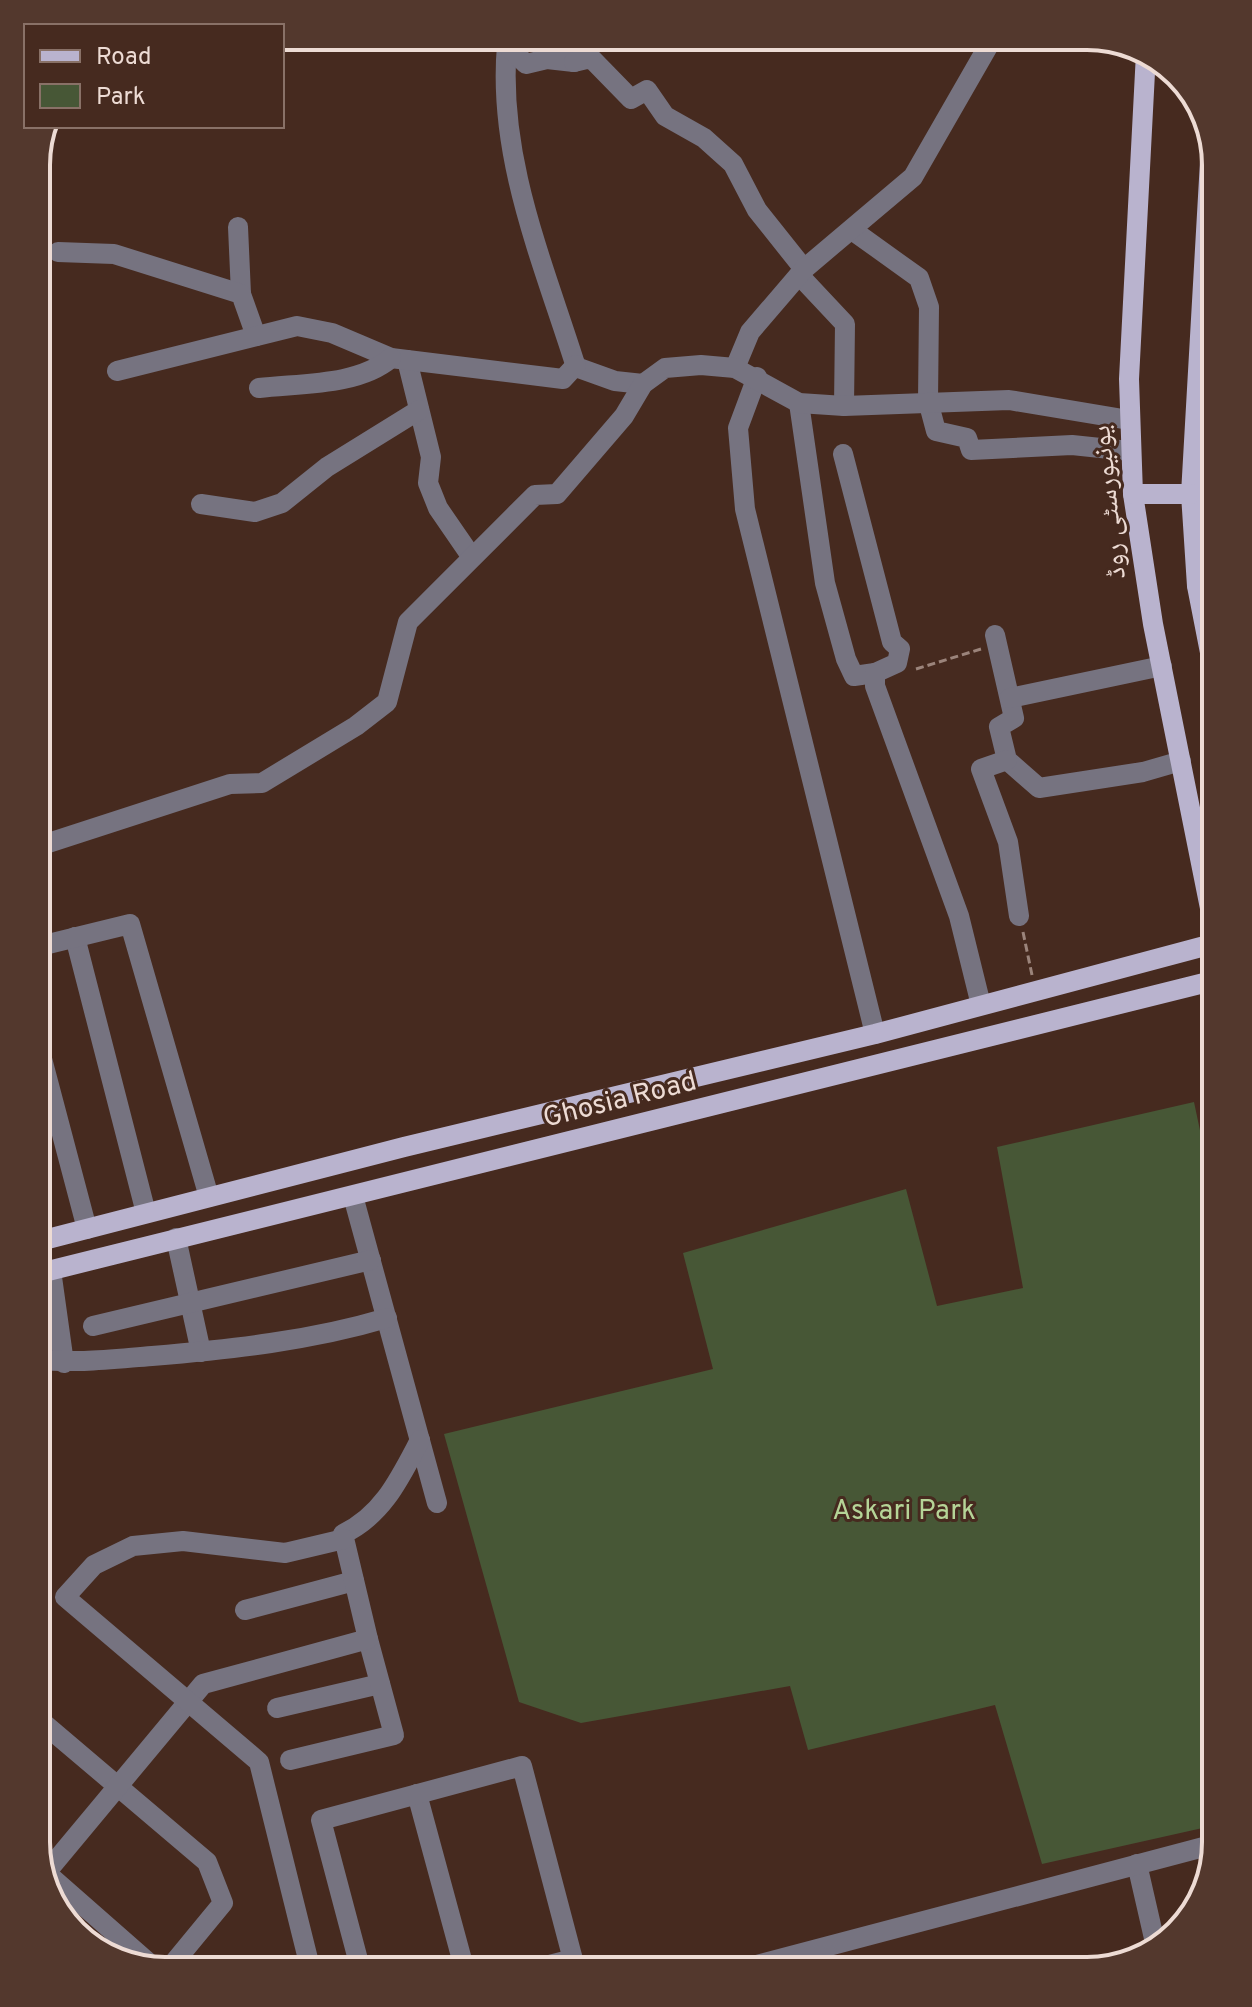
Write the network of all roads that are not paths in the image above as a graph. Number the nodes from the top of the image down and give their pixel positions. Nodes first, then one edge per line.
1 (501, 50) edge
2 (510, 50) edge
3 (571, 50) edge
4 (986, 50) edge
5 (574, 62) junction
6 (1145, 66) edge
7 (238, 227) dead end
8 (852, 230) junction
9 (58, 252) dead end
10 (801, 272) junction
11 (241, 294) junction
12 (256, 336) junction
13 (399, 359) junction
14 (576, 365) junction
15 (735, 368) junction
16 (117, 371) dead end
17 (757, 377) junction
18 (643, 384) junction
19 (259, 388) dead end
20 (1202, 389) edge
21 (928, 401) junction
22 (799, 403) junction
23 (844, 406) junction
24 (419, 410) junction
25 (1129, 420) junction
26 (1129, 451) junction
27 (843, 454) dead end
28 (1133, 494) junction
29 (1191, 494) junction
30 (201, 504) dead end
31 (471, 556) junction
32 (1202, 560) edge
33 (996, 640) road end
34 (1162, 666) junction
35 (875, 673) junction
36 (1010, 698) junction
37 (1007, 760) junction
38 (1181, 761) junction
39 (50, 842) edge
40 (1202, 868) edge
41 (1019, 916) road end
42 (75, 937) junction
43 (50, 943) edge
44 (1202, 944) edge
45 (1202, 984) edge
46 (981, 1005) junction
47 (875, 1034) junction
48 (50, 1102) edge
49 (325, 1167) junction
50 (353, 1196) junction
51 (209, 1197) junction
52 (333, 1200) junction
53 (146, 1213) junction
54 (87, 1229) junction
55 (50, 1238) edge
56 (176, 1238) junction
57 (371, 1260) junction
58 (50, 1270) edge
59 (50, 1299) edge
60 (191, 1305) junction
61 (387, 1318) junction
62 (93, 1326) dead end
63 (201, 1352) junction
64 (50, 1361) edge
65 (64, 1363) junction
66 (420, 1440) junction
67 (437, 1503) dead end
68 (344, 1539) junction
69 (354, 1581) junction
70 (245, 1610) dead end
71 (368, 1639) junction
72 (380, 1684) junction
73 (189, 1701) junction
74 (277, 1708) dead end
75 (50, 1729) edge
76 (290, 1760) dead end
77 (118, 1787) junction
78 (417, 1794) junction
79 (1202, 1847) edge
80 (52, 1863) edge
81 (1137, 1864) junction
82 (58, 1884) edge
83 (1153, 1936) edge
84 (138, 1954) edge
85 (179, 1957) edge
86 (308, 1957) edge
87 (357, 1957) edge
88 (461, 1957) edge
89 (572, 1957) edge
90 (787, 1957) edge

1 - 14 street
2 - 5 street
3 - 5 street
4 - 8 street
5 - 10 street
6 - 25 main road, یونیورسٹی روڈ
7 - 11 street
8 - 10 street
8 - 21 street
9 - 11 street
10 - 15 street
10 - 23 street
11 - 12 street
12 - 13 street
12 - 16 street
13 - 14 street
13 - 19 street
13 - 24 street
14 - 18 street
15 - 17 street
15 - 18 street
17 - 22 street
17 - 47 street
18 - 31 street
20 - 29 main road
21 - 23 street
21 - 25 street
21 - 26 street
22 - 23 street
22 - 35 street
24 - 30 street
24 - 31 street
25 - 26 main road, یونیورسٹی روڈ
26 - 28 main road, یونیورسٹی روڈ
27 - 35 street
28 - 29 main road
28 - 34 main road, یونیورسٹی روڈ
29 - 32 main road
31 - 39 street
33 - 36 street
34 - 36 street
34 - 38 main road, یونیورسٹی روڈ
35 - 46 street
36 - 37 street
37 - 38 street
37 - 41 street
38 - 40 main road, یونیورسٹی روڈ
42 - 43 street
42 - 51 street
42 - 53 street
44 - 46 main road
45 - 50 main road, Ghosia Road
46 - 47 main road
47 - 49 main road
48 - 54 street
49 - 51 main road
49 - 52 main road
50 - 52 main road, Ghosia Road
50 - 57 street
51 - 53 main road
52 - 56 main road, Ghosia Road
53 - 54 main road
54 - 55 main road
56 - 58 main road, Ghosia Road
56 - 60 street
57 - 60 street
57 - 61 street
59 - 65 street
60 - 62 street
60 - 63 street
61 - 63 street
61 - 66 street
63 - 65 street
64 - 65 street
66 - 67 street
66 - 68 street
68 - 69 street
68 - 73 street
69 - 70 street
69 - 71 street
71 - 72 street
71 - 73 street
72 - 74 street
72 - 76 street
73 - 77 street
73 - 86 street
75 - 77 street
77 - 80 street
77 - 85 street
78 - 87 street
78 - 88 street
78 - 89 street
79 - 81 street
81 - 83 street
81 - 90 street
82 - 84 street

